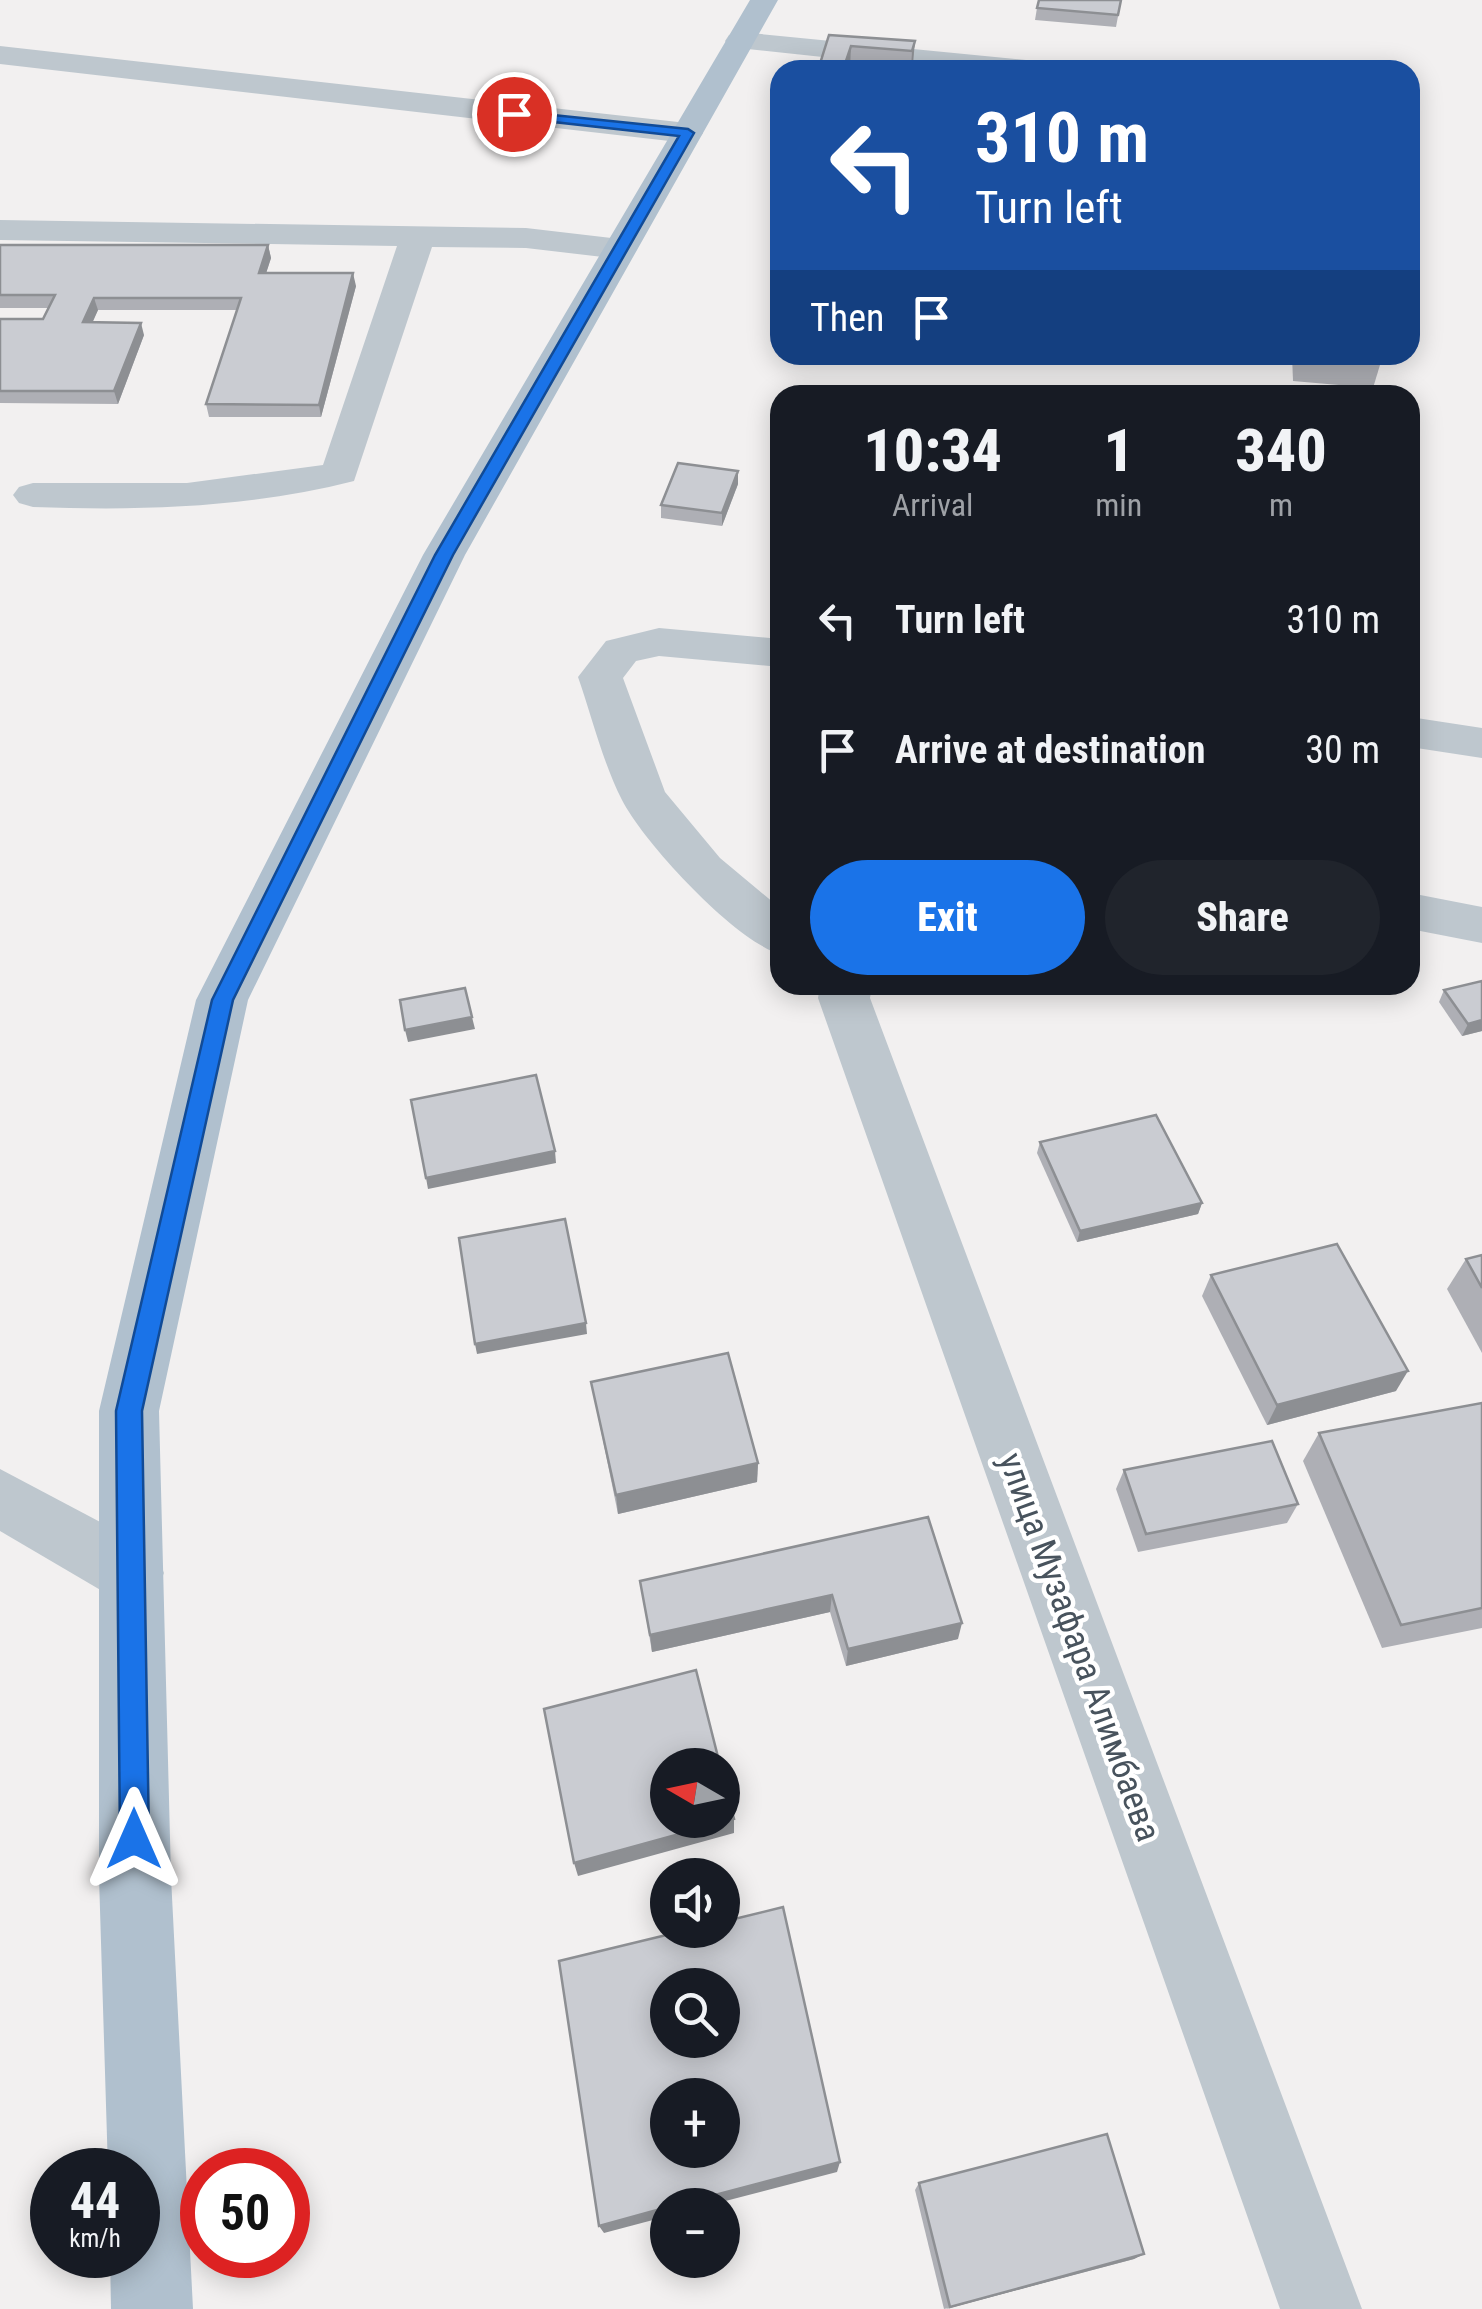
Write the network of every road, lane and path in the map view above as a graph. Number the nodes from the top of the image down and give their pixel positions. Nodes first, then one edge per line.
1 (752, 20) edge
2 (0, 55) edge
3 (979, 60) edge
4 (688, 133) junction
5 (0, 230) edge
6 (418, 236) junction
7 (620, 249) junction
8 (32, 495) dead end
9 (770, 652) edge
10 (1420, 734) edge
11 (1482, 743) edge
12 (1420, 913) edge
13 (1482, 926) edge
14 (770, 927) edge
15 (842, 995) edge
16 (0, 1498) edge
17 (132, 1573) junction
18 (152, 2309) edge
19 (1322, 2309) edge

1 - 3 street
1 - 4 main road
2 - 4 street
4 - 7 main road
5 - 6 street
6 - 7 street
6 - 8 street
7 - 17 main road
9 - 14 street
10 - 11 street
12 - 13 street
15 - 19 street, улица Музафара Алимбаева
16 - 17 street
17 - 18 main road

